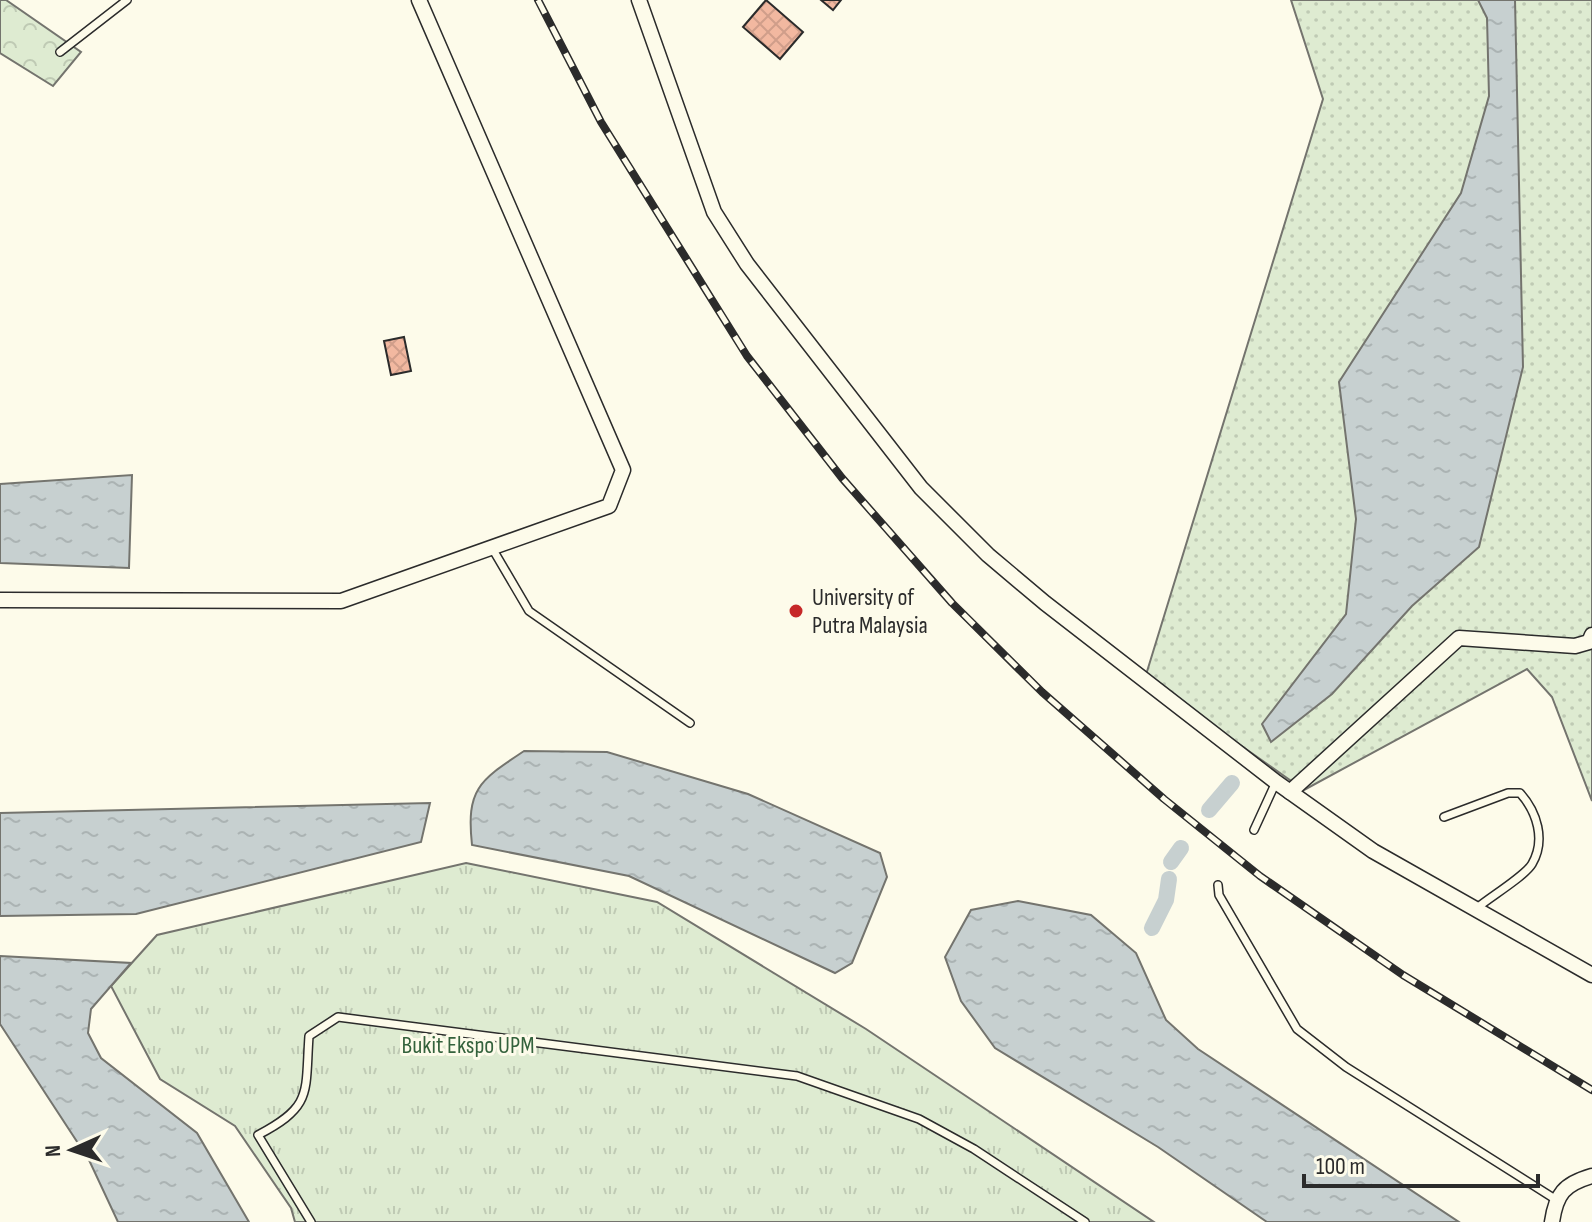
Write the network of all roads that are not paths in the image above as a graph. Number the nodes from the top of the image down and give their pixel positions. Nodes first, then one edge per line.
1 (127, 0) edge
2 (419, 0) edge
3 (642, 1) edge
4 (60, 52) dead end
5 (490, 546) junction
6 (0, 600) edge
7 (1592, 635) edge
8 (690, 723) dead end
9 (1276, 782) junction
10 (1290, 792) junction
11 (1444, 817) dead end
12 (1254, 830) dead end
13 (1218, 885) dead end
14 (1477, 908) junction
15 (1592, 975) edge
16 (1592, 1176) edge
17 (1555, 1199) junction
18 (311, 1222) edge
19 (1085, 1222) edge
20 (1552, 1222) edge

1 - 4 lane
2 - 5 street
3 - 9 street
5 - 6 street
5 - 8 lane
7 - 10 street
9 - 10 street
9 - 12 lane
10 - 14 street
11 - 14 lane
13 - 17 lane
14 - 15 street
16 - 17 street
17 - 20 street
18 - 19 lane

